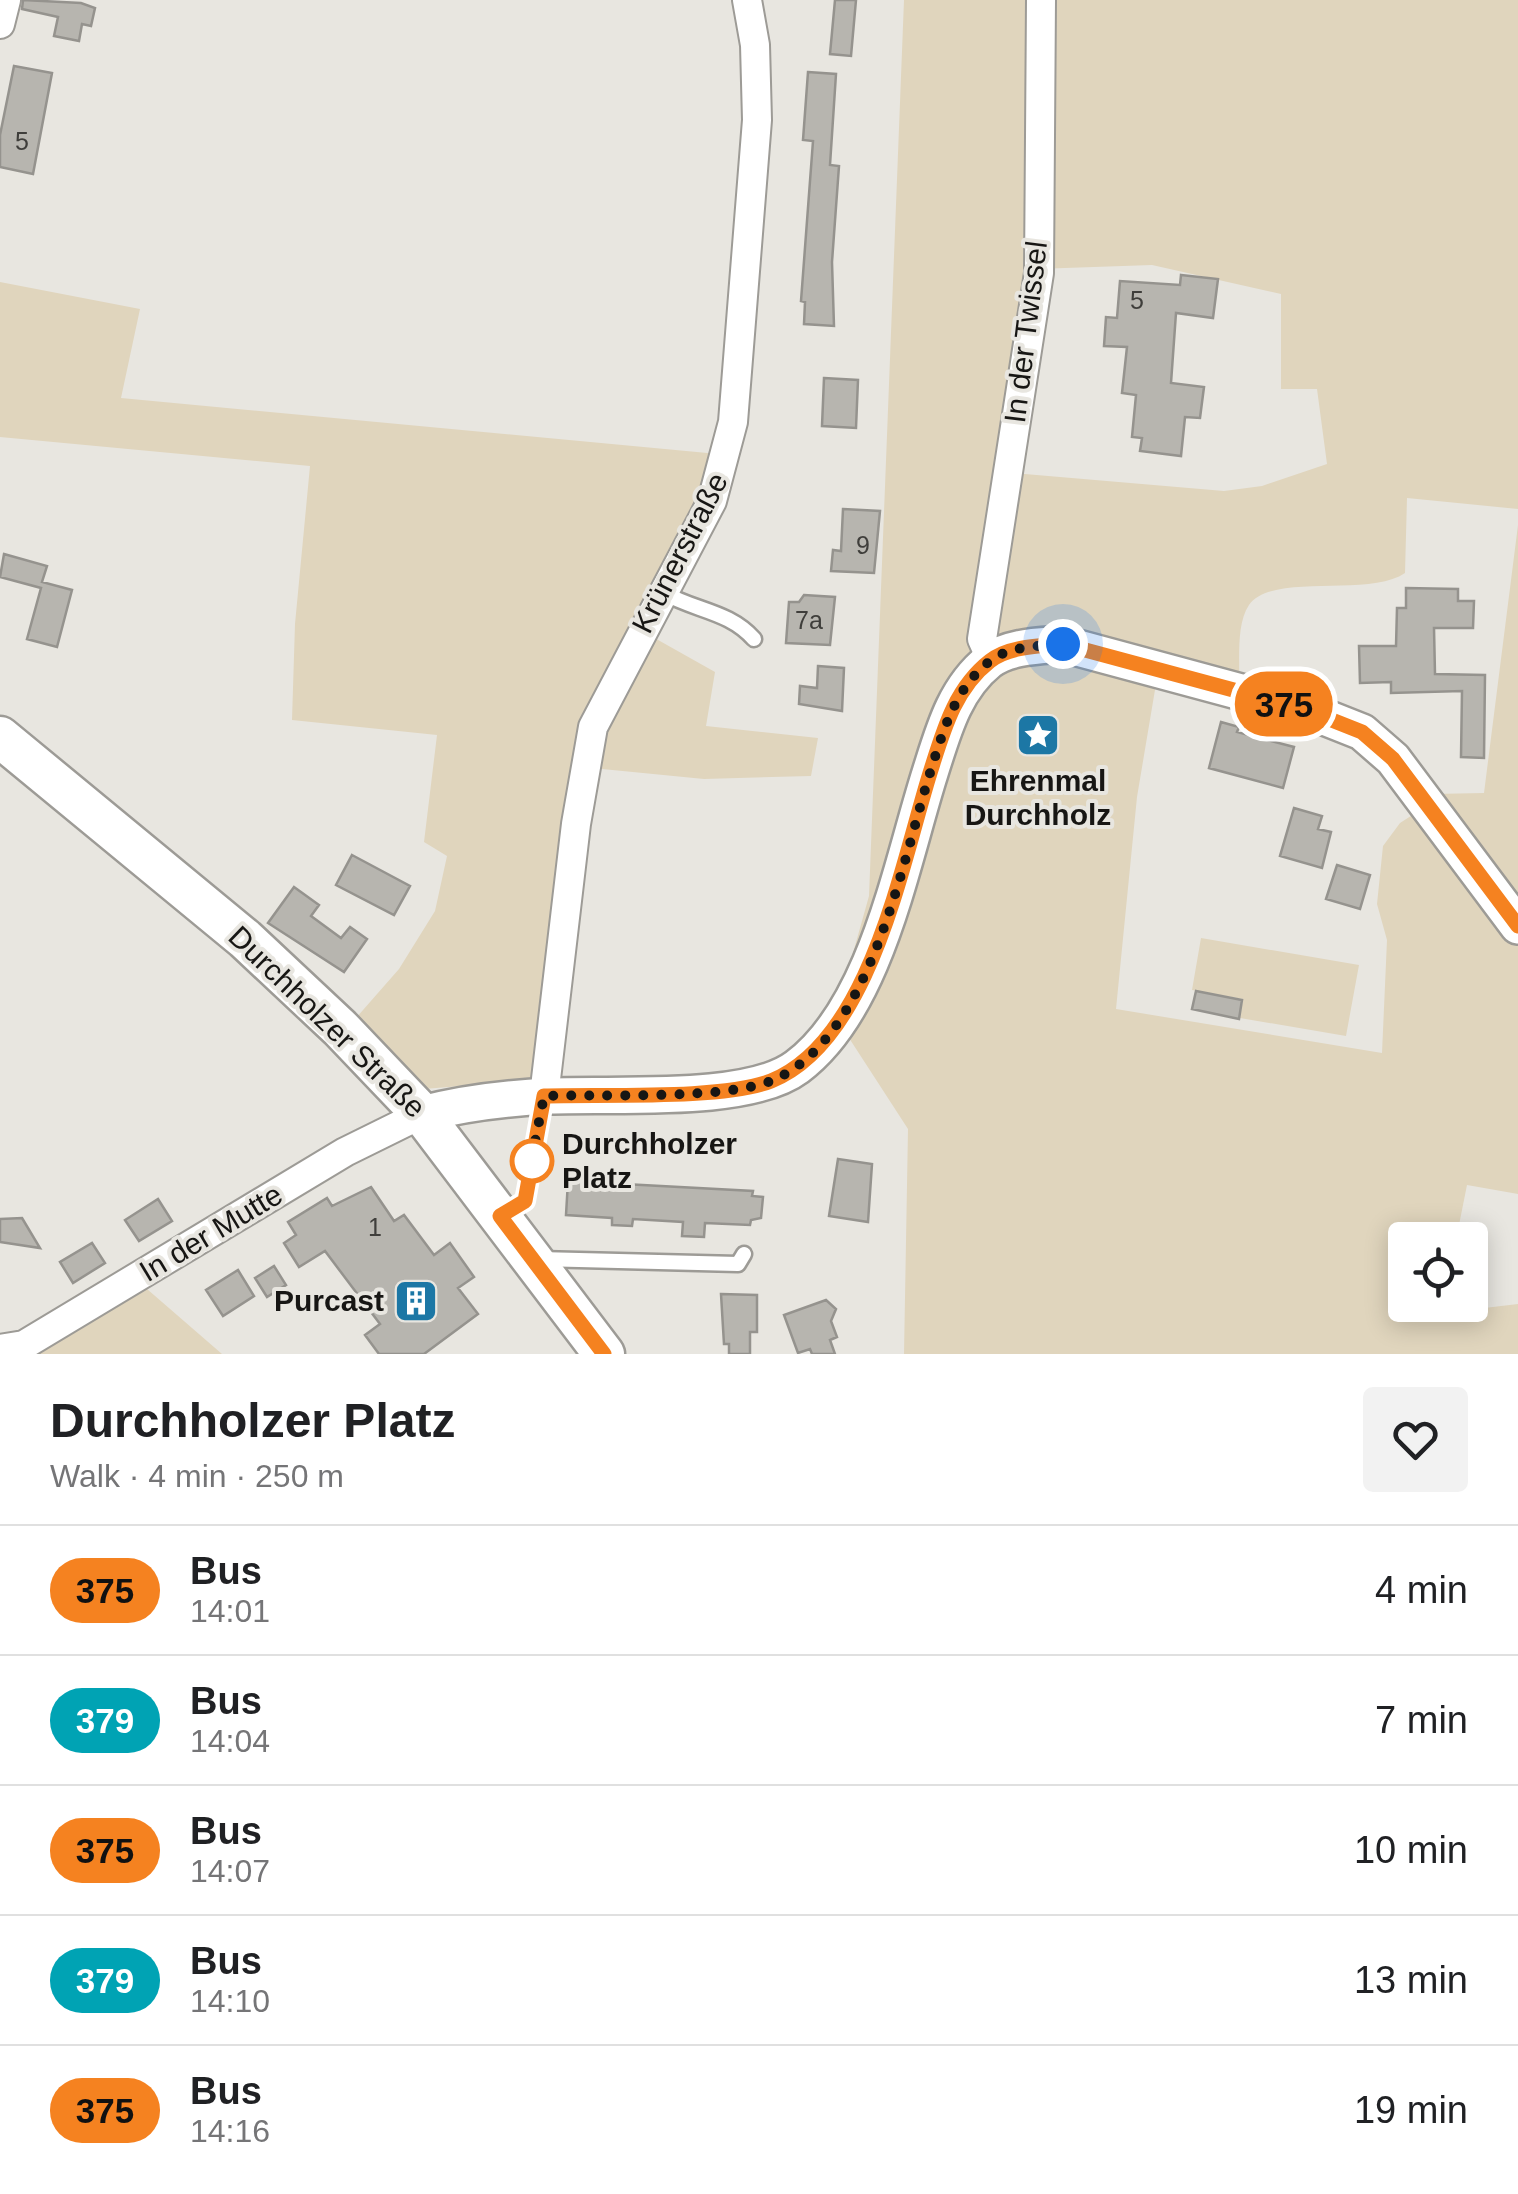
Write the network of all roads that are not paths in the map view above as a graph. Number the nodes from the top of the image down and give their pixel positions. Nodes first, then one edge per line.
1 (6, 0) edge
2 (747, 0) edge
3 (1041, 0) edge
4 (0, 24) edge
5 (664, 592) junction
6 (754, 639) dead end
7 (991, 660) junction
8 (0, 738) edge
9 (1518, 926) edge
10 (544, 1096) junction
11 (422, 1114) junction
12 (500, 1216) junction
13 (744, 1254) dead end
14 (529, 1259) junction
15 (0, 1349) edge
16 (604, 1354) edge

1 - 4 street
2 - 5 street, Krünerstraße
3 - 7 street, In der Twissel
5 - 6 lane
5 - 10 street, Krünerstraße
7 - 9 street
7 - 10 street
8 - 11 main road, Durchholzer Straße
10 - 11 street
10 - 12 lane
11 - 12 main road, Durchholzer Straße
11 - 15 street, In der Mutte
12 - 14 main road, Durchholzer Straße
13 - 14 lane
14 - 16 main road, Durchholzer Straße

